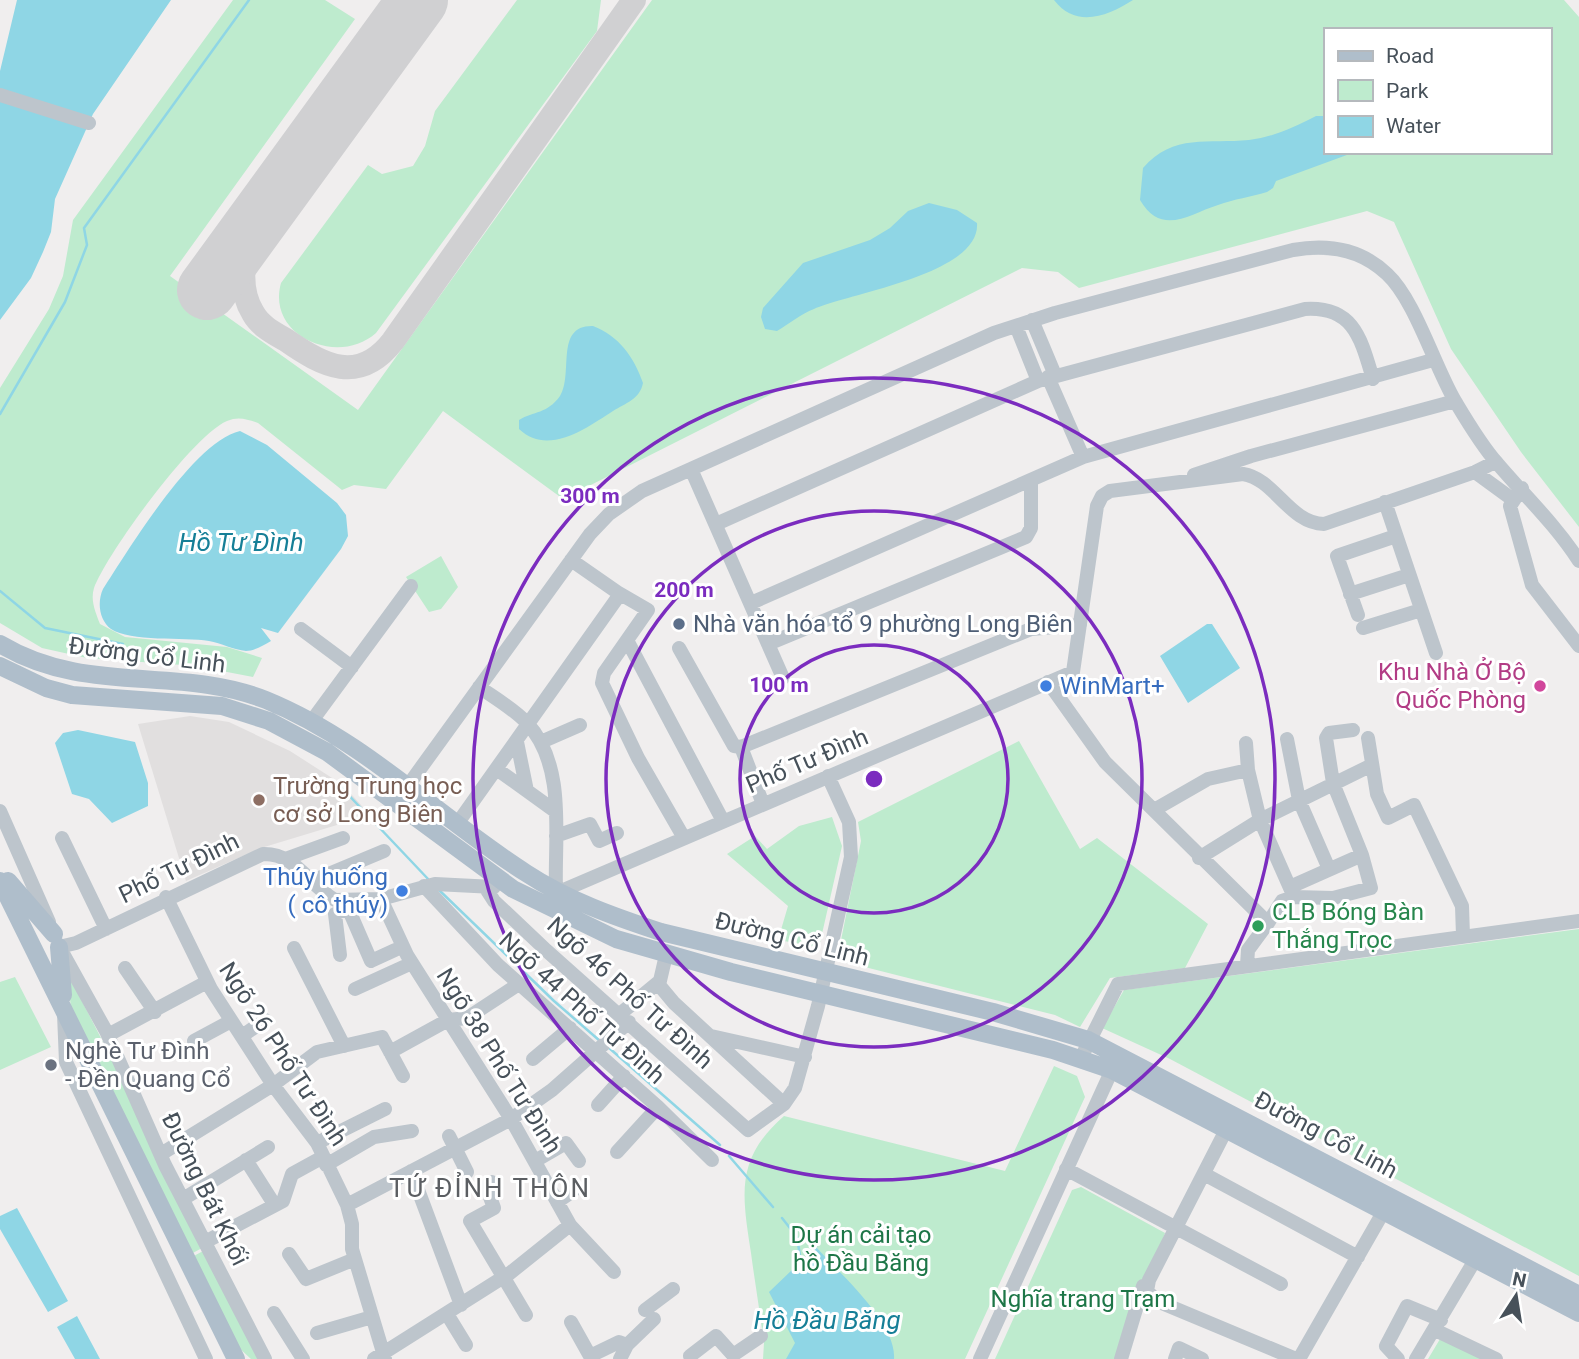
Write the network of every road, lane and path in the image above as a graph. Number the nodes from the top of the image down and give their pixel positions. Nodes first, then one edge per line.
1 (0, 95) edge
2 (89, 123) dead end
3 (1032, 320) junction
4 (1016, 326) junction
5 (1433, 360) junction
6 (1047, 378) junction
7 (1373, 379) junction
8 (1455, 401) junction
9 (1251, 456) junction
10 (1083, 457) junction
11 (1495, 461) junction
12 (691, 469) junction
13 (1475, 472) junction
14 (1257, 479) junction
15 (1179, 481) junction
16 (1031, 482) junction
17 (1517, 494) junction
18 (1385, 502) junction
19 (716, 524) junction
20 (1396, 536) junction
21 (571, 560) junction
22 (1579, 561) edge
23 (1409, 575) junction
24 (411, 586) dead end
25 (617, 592) junction
26 (1350, 594) junction
27 (751, 603) junction
28 (1421, 610) junction
29 (1080, 625) junction
30 (302, 629) dead end
31 (628, 642) junction
32 (0, 644) edge
33 (768, 644) junction
34 (1579, 646) edge
35 (680, 648) dead end
36 (1436, 653) dead end
37 (0, 666) edge
38 (352, 667) junction
39 (783, 678) dead end
40 (1048, 682) junction
41 (479, 687) junction
42 (311, 722) junction
43 (580, 725) dead end
44 (529, 726) junction
45 (1353, 730) dead end
46 (1368, 738) dead end
47 (1287, 739) dead end
48 (517, 742) junction
49 (541, 742) junction
50 (1246, 743) dead end
51 (741, 747) junction
52 (359, 750) junction
53 (1372, 765) junction
54 (347, 766) junction
55 (498, 769) junction
56 (1248, 769) junction
57 (828, 776) junction
58 (1333, 783) junction
59 (407, 787) junction
60 (527, 791) junction
61 (1299, 800) junction
62 (763, 804) junction
63 (1154, 810) junction
64 (0, 811) edge
65 (555, 811) junction
66 (1260, 820) junction
67 (723, 821) junction
68 (457, 824) junction
69 (617, 833) dead end
70 (556, 836) junction
71 (62, 838) dead end
72 (343, 838) dead end
73 (684, 838) junction
74 (384, 851) dead end
75 (1362, 855) junction
76 (288, 858) junction
77 (1199, 858) junction
78 (1329, 869) junction
79 (0, 873) edge
80 (0, 881) edge
81 (312, 881) junction
82 (429, 885) junction
83 (485, 887) junction
84 (513, 889) junction
85 (557, 891) junction
86 (1292, 892) junction
87 (166, 897) junction
88 (381, 899) junction
89 (347, 905) junction
90 (1579, 921) edge
91 (1268, 923) junction
92 (106, 929) junction
93 (1463, 936) junction
94 (57, 940) junction
95 (294, 948) dead end
96 (395, 950) dead end
97 (340, 955) dead end
98 (666, 955) junction
99 (412, 963) junction
100 (1247, 965) junction
101 (125, 968) dead end
102 (826, 972) junction
103 (660, 981) junction
104 (207, 982) junction
105 (519, 984) junction
106 (355, 989) dead end
107 (821, 994) junction
108 (64, 1005) junction
109 (155, 1012) junction
110 (624, 1018) junction
111 (265, 1020) dead end
112 (448, 1020) junction
113 (232, 1021) junction
114 (570, 1028) junction
115 (107, 1035) junction
116 (711, 1035) junction
117 (242, 1037) junction
118 (1088, 1040) junction
119 (194, 1041) dead end
120 (344, 1046) junction
121 (601, 1046) junction
122 (390, 1052) junction
123 (805, 1057) junction
124 (1081, 1058) junction
125 (533, 1059) dead end
126 (1116, 1062) junction
127 (403, 1076) dead end
128 (624, 1076) junction
129 (273, 1085) junction
130 (784, 1104) junction
131 (598, 1105) dead end
132 (658, 1107) junction
133 (385, 1109) dead end
134 (511, 1119) junction
135 (1226, 1130) junction
136 (412, 1131) dead end
137 (452, 1141) junction
138 (317, 1143) junction
139 (268, 1147) dead end
140 (617, 1152) dead end
141 (161, 1154) junction
142 (246, 1160) junction
143 (712, 1160) dead end
144 (324, 1161) junction
145 (535, 1161) junction
146 (579, 1161) dead end
147 (1066, 1169) junction
148 (411, 1171) junction
149 (467, 1172) dead end
150 (1203, 1174) junction
151 (492, 1182) dead end
152 (573, 1191) dead end
153 (183, 1199) junction
154 (557, 1202) junction
155 (274, 1204) junction
156 (347, 1205) junction
157 (1387, 1205) junction
158 (570, 1224) junction
159 (1176, 1228) junction
160 (205, 1242) junction
161 (289, 1254) dead end
162 (1358, 1256) junction
163 (355, 1259) junction
164 (1475, 1260) junction
165 (614, 1272) dead end
166 (503, 1277) junction
167 (1281, 1284) dead end
168 (1143, 1286) dead end
169 (673, 1289) dead end
170 (1579, 1295) edge
171 (461, 1305) junction
172 (274, 1312) dead end
173 (1579, 1313) edge
174 (447, 1314) junction
175 (526, 1315) dead end
176 (372, 1317) junction
177 (571, 1322) dead end
178 (1438, 1325) junction
179 (317, 1334) dead end
180 (761, 1336) dead end
181 (466, 1345) dead end
182 (627, 1345) junction
183 (1177, 1354) edge
184 (690, 1356) dead end
185 (233, 1358) edge
186 (380, 1358) edge
187 (206, 1359) edge
188 (265, 1359) edge
189 (303, 1359) edge
190 (620, 1359) edge
191 (979, 1359) edge
192 (1121, 1359) edge
193 (1202, 1359) edge
194 (1298, 1359) edge
195 (1398, 1359) edge
196 (1416, 1359) edge
197 (1496, 1359) edge

1 - 2 street
3 - 4 street
3 - 5 street
3 - 6 street
4 - 6 street
4 - 12 street
5 - 7 street
5 - 8 street
6 - 7 street
6 - 10 street
6 - 19 street
7 - 10 street
8 - 9 street
8 - 11 street
9 - 14 street
9 - 15 street
10 - 16 street
11 - 13 street
11 - 17 street
12 - 19 street
12 - 21 street
13 - 17 street
13 - 18 street
14 - 15 street
14 - 18 street
15 - 29 street
16 - 27 street
16 - 33 street
17 - 22 street
17 - 34 street
18 - 20 street
19 - 27 street
20 - 23 street
20 - 26 street
21 - 25 street
21 - 41 street
23 - 26 street
23 - 28 street
24 - 38 street
25 - 31 street
25 - 44 street
26 - 28 street
27 - 33 street
28 - 36 street
29 - 40 street, Phố Tư Đình
29 - 51 street
30 - 38 street
31 - 67 street
31 - 73 street
32 - 42 main road, Đường Cổ Linh
33 - 39 street
35 - 51 street
37 - 54 main road, Đường Cổ Linh
38 - 42 street
40 - 57 street, Phố Tư Đình
40 - 63 street
41 - 44 street
41 - 59 street
42 - 52 main road, Đường Cổ Linh
43 - 49 street
44 - 48 street
44 - 49 street
45 - 58 street
46 - 53 street
47 - 61 street
48 - 55 street
48 - 60 street
49 - 65 street
50 - 56 street
51 - 62 street
52 - 54 main road
52 - 59 main road, Đường Cổ Linh
53 - 58 street
53 - 93 street
54 - 84 main road, Đường Cổ Linh
55 - 60 street
55 - 68 street
56 - 63 street
56 - 66 street
57 - 62 street, Phố Tư Đình
57 - 102 street
58 - 61 street
58 - 75 street
59 - 68 main road, Đường Cổ Linh
60 - 65 street
61 - 66 street
61 - 78 street
62 - 67 street, Phố Tư Đình
63 - 77 street
64 - 94 street, Đường Bát Khối
65 - 70 street
66 - 77 street
66 - 86 street
67 - 73 street, Phố Tư Đình
68 - 85 main road, Đường Cổ Linh
69 - 70 street
70 - 85 street
71 - 92 street
72 - 76 street
73 - 85 street, Phố Tư Đình
74 - 81 street
75 - 78 street
75 - 86 street
76 - 81 street
76 - 87 street, Phố Tư Đình
77 - 91 street
78 - 86 street
79 - 94 main road
80 - 108 main road
81 - 89 street
82 - 83 street
82 - 88 street
82 - 105 street, Ngõ 44 Phố Tư Đình
83 - 84 street
83 - 110 street, Ngõ 46 Phố Tư Đình
84 - 98 main road, Đường Cổ Linh
85 - 102 main road, Đường Cổ Linh
86 - 91 street
87 - 92 street, Phố Tư Đình
87 - 104 street, Ngõ 26 Phố Tư Đình
88 - 89 street
88 - 99 street, Ngõ 38 Phố Tư Đình
89 - 96 street
89 - 97 street
90 - 93 street
91 - 100 street
92 - 94 street, Phố Tư Đình
93 - 100 street
94 - 108 main road
94 - 115 street, Đường Bát Khối
95 - 120 street
98 - 103 street
98 - 107 main road, Đường Cổ Linh
99 - 106 street
99 - 112 street, Ngõ 38 Phố Tư Đình
100 - 118 street
101 - 109 street
102 - 107 street
102 - 118 main road, Đường Cổ Linh
103 - 110 street
103 - 116 street
104 - 109 street
104 - 113 street, Ngõ 26 Phố Tư Đình
105 - 112 street
105 - 114 street, Ngõ 44 Phố Tư Đình
107 - 123 street
107 - 124 main road, Đường Cổ Linh
108 - 185 main road
108 - 187 street
109 - 115 street
110 - 121 street
110 - 130 street, Ngõ 46 Phố Tư Đình
111 - 117 street
112 - 122 street
112 - 134 street, Ngõ 38 Phố Tư Đình
113 - 117 street, Ngõ 26 Phố Tư Đình
113 - 119 street
114 - 121 street, Ngõ 44 Phố Tư Đình
114 - 125 street
115 - 141 street, Đường Bát Khối
116 - 123 street
116 - 130 street
117 - 129 street, Ngõ 26 Phố Tư Đình
118 - 124 street
118 - 126 main road, Đường Cổ Linh
120 - 122 street
120 - 129 street
121 - 128 street, Ngõ 44 Phố Tư Đình
121 - 134 street
122 - 127 street
123 - 130 street
124 - 126 main road, Đường Cổ Linh
126 - 135 main road, Đường Cổ Linh
126 - 147 street
126 - 157 main road, Đường Cổ Linh
128 - 131 street
128 - 132 street, Ngõ 44 Phố Tư Đình
129 - 138 street, Ngõ 26 Phố Tư Đình
129 - 141 street
132 - 140 street
132 - 143 street, Ngõ 44 Phố Tư Đình
133 - 138 street
134 - 137 street
134 - 145 street, Ngõ 38 Phố Tư Đình
135 - 150 street
135 - 157 main road, Đường Cổ Linh
136 - 144 street
137 - 148 street
137 - 149 street
138 - 144 street, Ngõ 26 Phố Tư Đình
139 - 142 street
141 - 153 street, Đường Bát Khối
142 - 153 street
142 - 155 street
144 - 155 street
144 - 156 street, Ngõ 26 Phố Tư Đình
145 - 146 street
145 - 154 street, Ngõ 38 Phố Tư Đình
147 - 159 street
147 - 191 street
148 - 156 street
148 - 171 street
150 - 159 street
150 - 162 street
151 - 166 street
152 - 154 street
153 - 160 street, Đường Bát Khối
154 - 158 street, Ngõ 38 Phố Tư Đình
155 - 160 street
156 - 163 street, Ngõ 26 Phố Tư Đình
157 - 162 street
157 - 164 main road, Đường Cổ Linh
157 - 170 main road, Đường Cổ Linh
158 - 165 street, Ngõ 38 Phố Tư Đình
158 - 166 street
159 - 167 street
159 - 194 street
160 - 188 street, Đường Bát Khối
161 - 163 street
162 - 194 street
163 - 176 street, Ngõ 26 Phố Tư Đình
164 - 173 main road, Đường Cổ Linh
164 - 178 street
166 - 171 street
166 - 175 street
168 - 192 street
169 - 182 street
171 - 174 street
172 - 189 street
174 - 181 street
174 - 186 street
176 - 179 street
176 - 186 street, Ngõ 26 Phố Tư Đình
177 - 182 street
178 - 195 street
178 - 196 street
178 - 197 street
180 - 184 street
182 - 190 street
183 - 193 street

